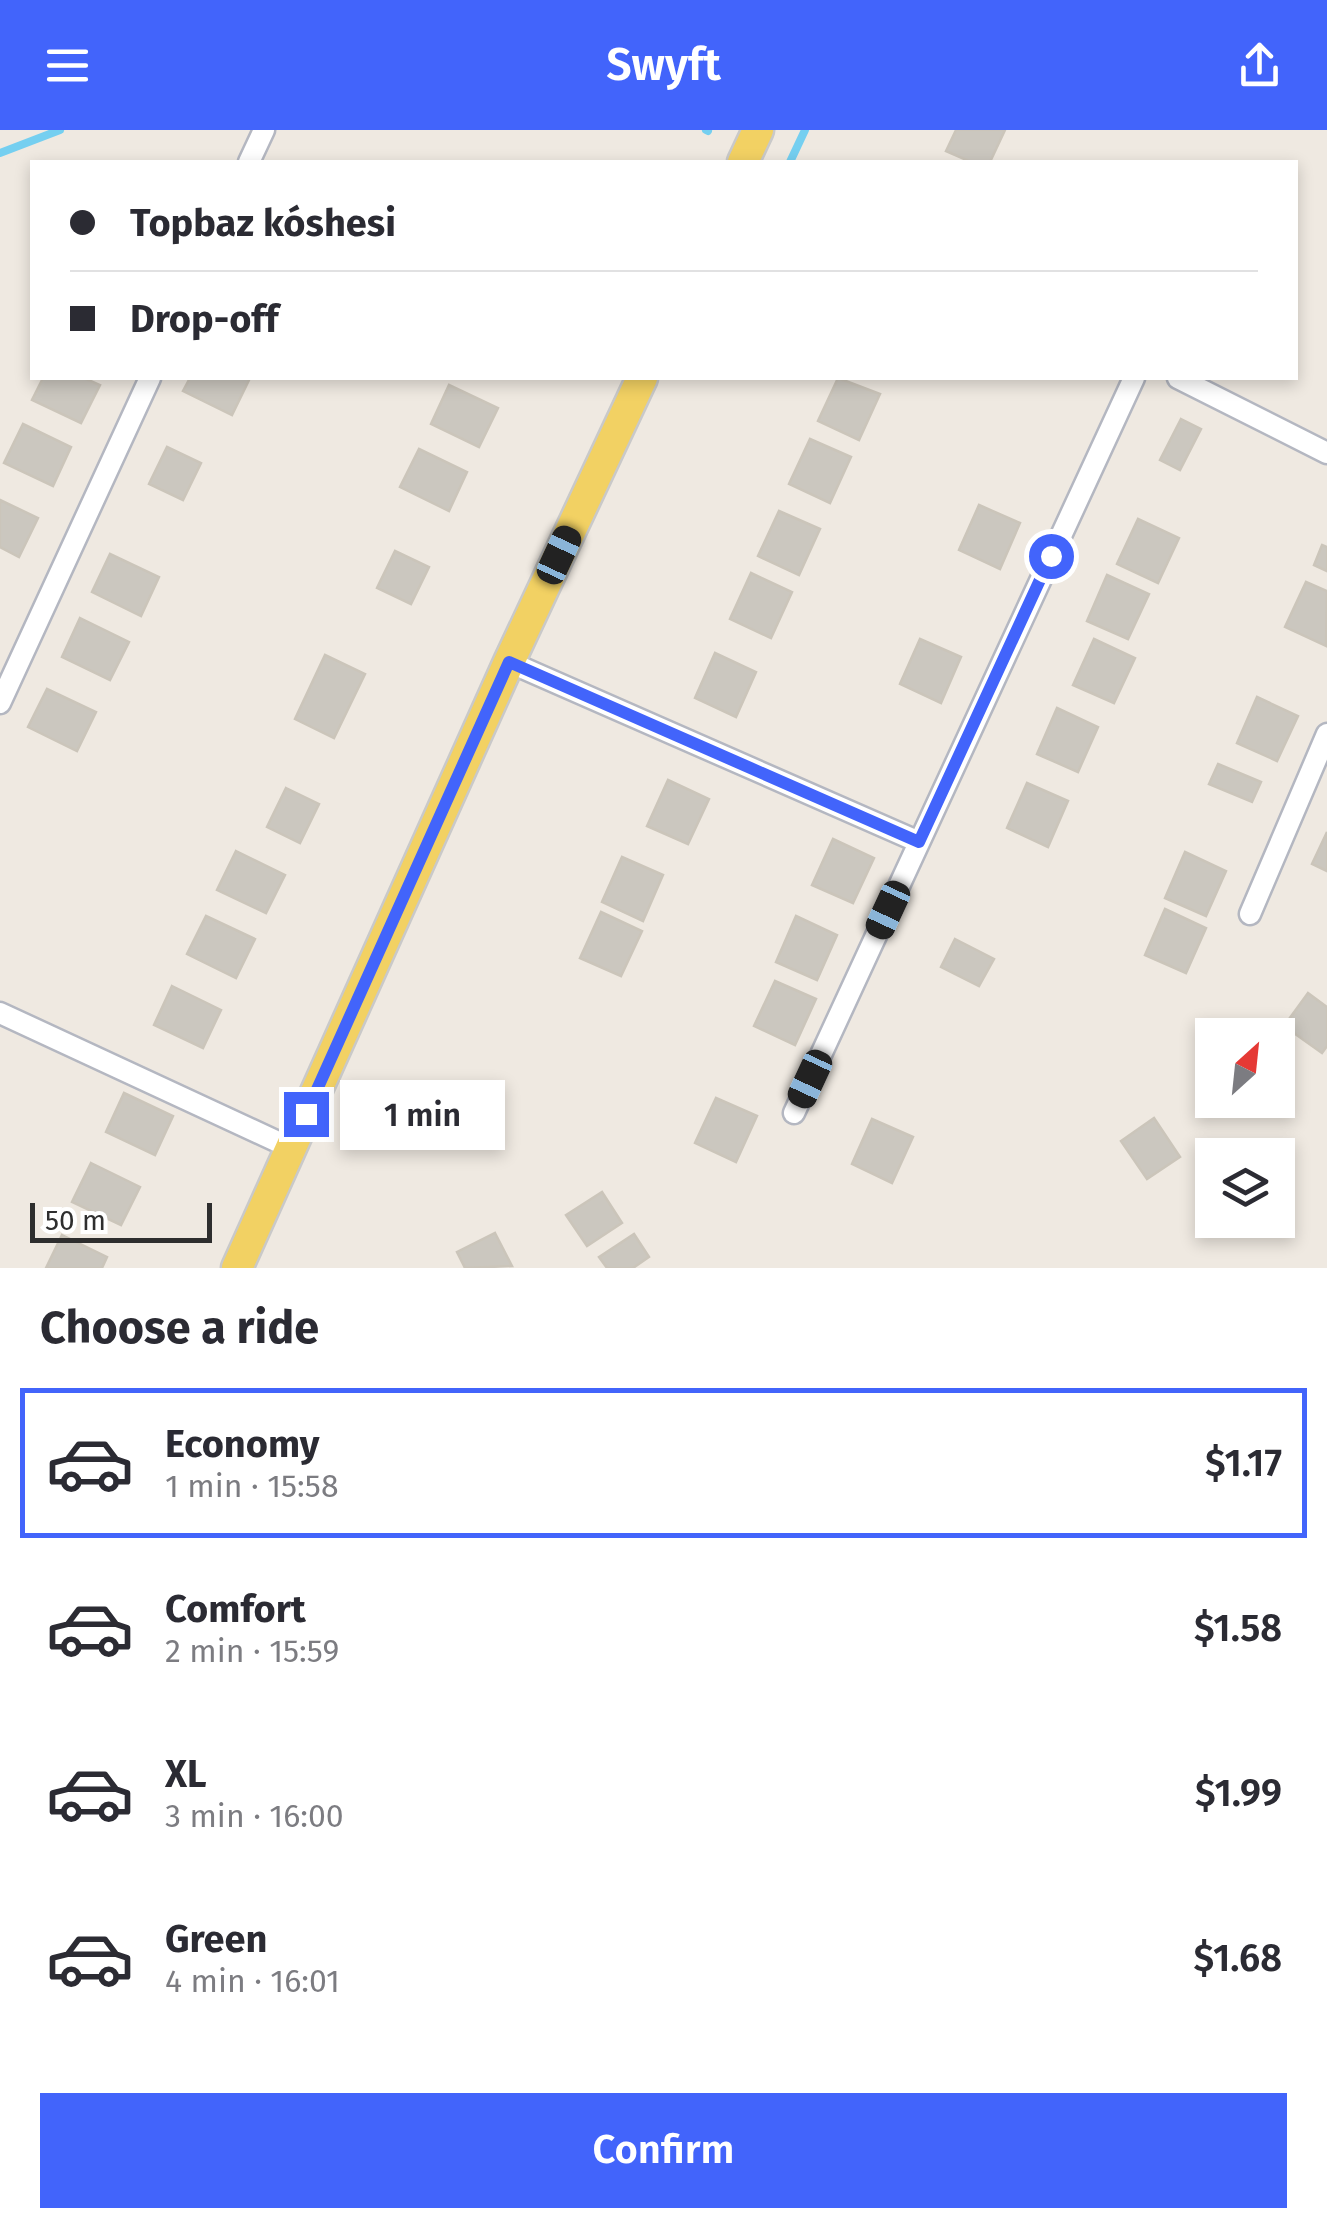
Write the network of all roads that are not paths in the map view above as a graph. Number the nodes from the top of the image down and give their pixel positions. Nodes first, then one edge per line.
1 (264, 130) edge
2 (758, 130) edge
3 (250, 160) edge
4 (744, 160) edge
5 (149, 380) edge
6 (641, 380) edge
7 (1133, 380) edge
8 (1182, 380) edge
9 (1327, 453) edge
10 (509, 662) junction
11 (0, 703) edge
12 (1327, 734) edge
13 (919, 842) junction
14 (1250, 914) dead end
15 (0, 1013) edge
16 (794, 1113) dead end
17 (291, 1148) junction
18 (237, 1268) edge

1 - 3 street
2 - 4 main road
5 - 11 street
6 - 10 main road
7 - 13 street
8 - 9 street
10 - 13 street
10 - 17 main road
12 - 14 street
13 - 16 street
15 - 17 street
17 - 18 main road

